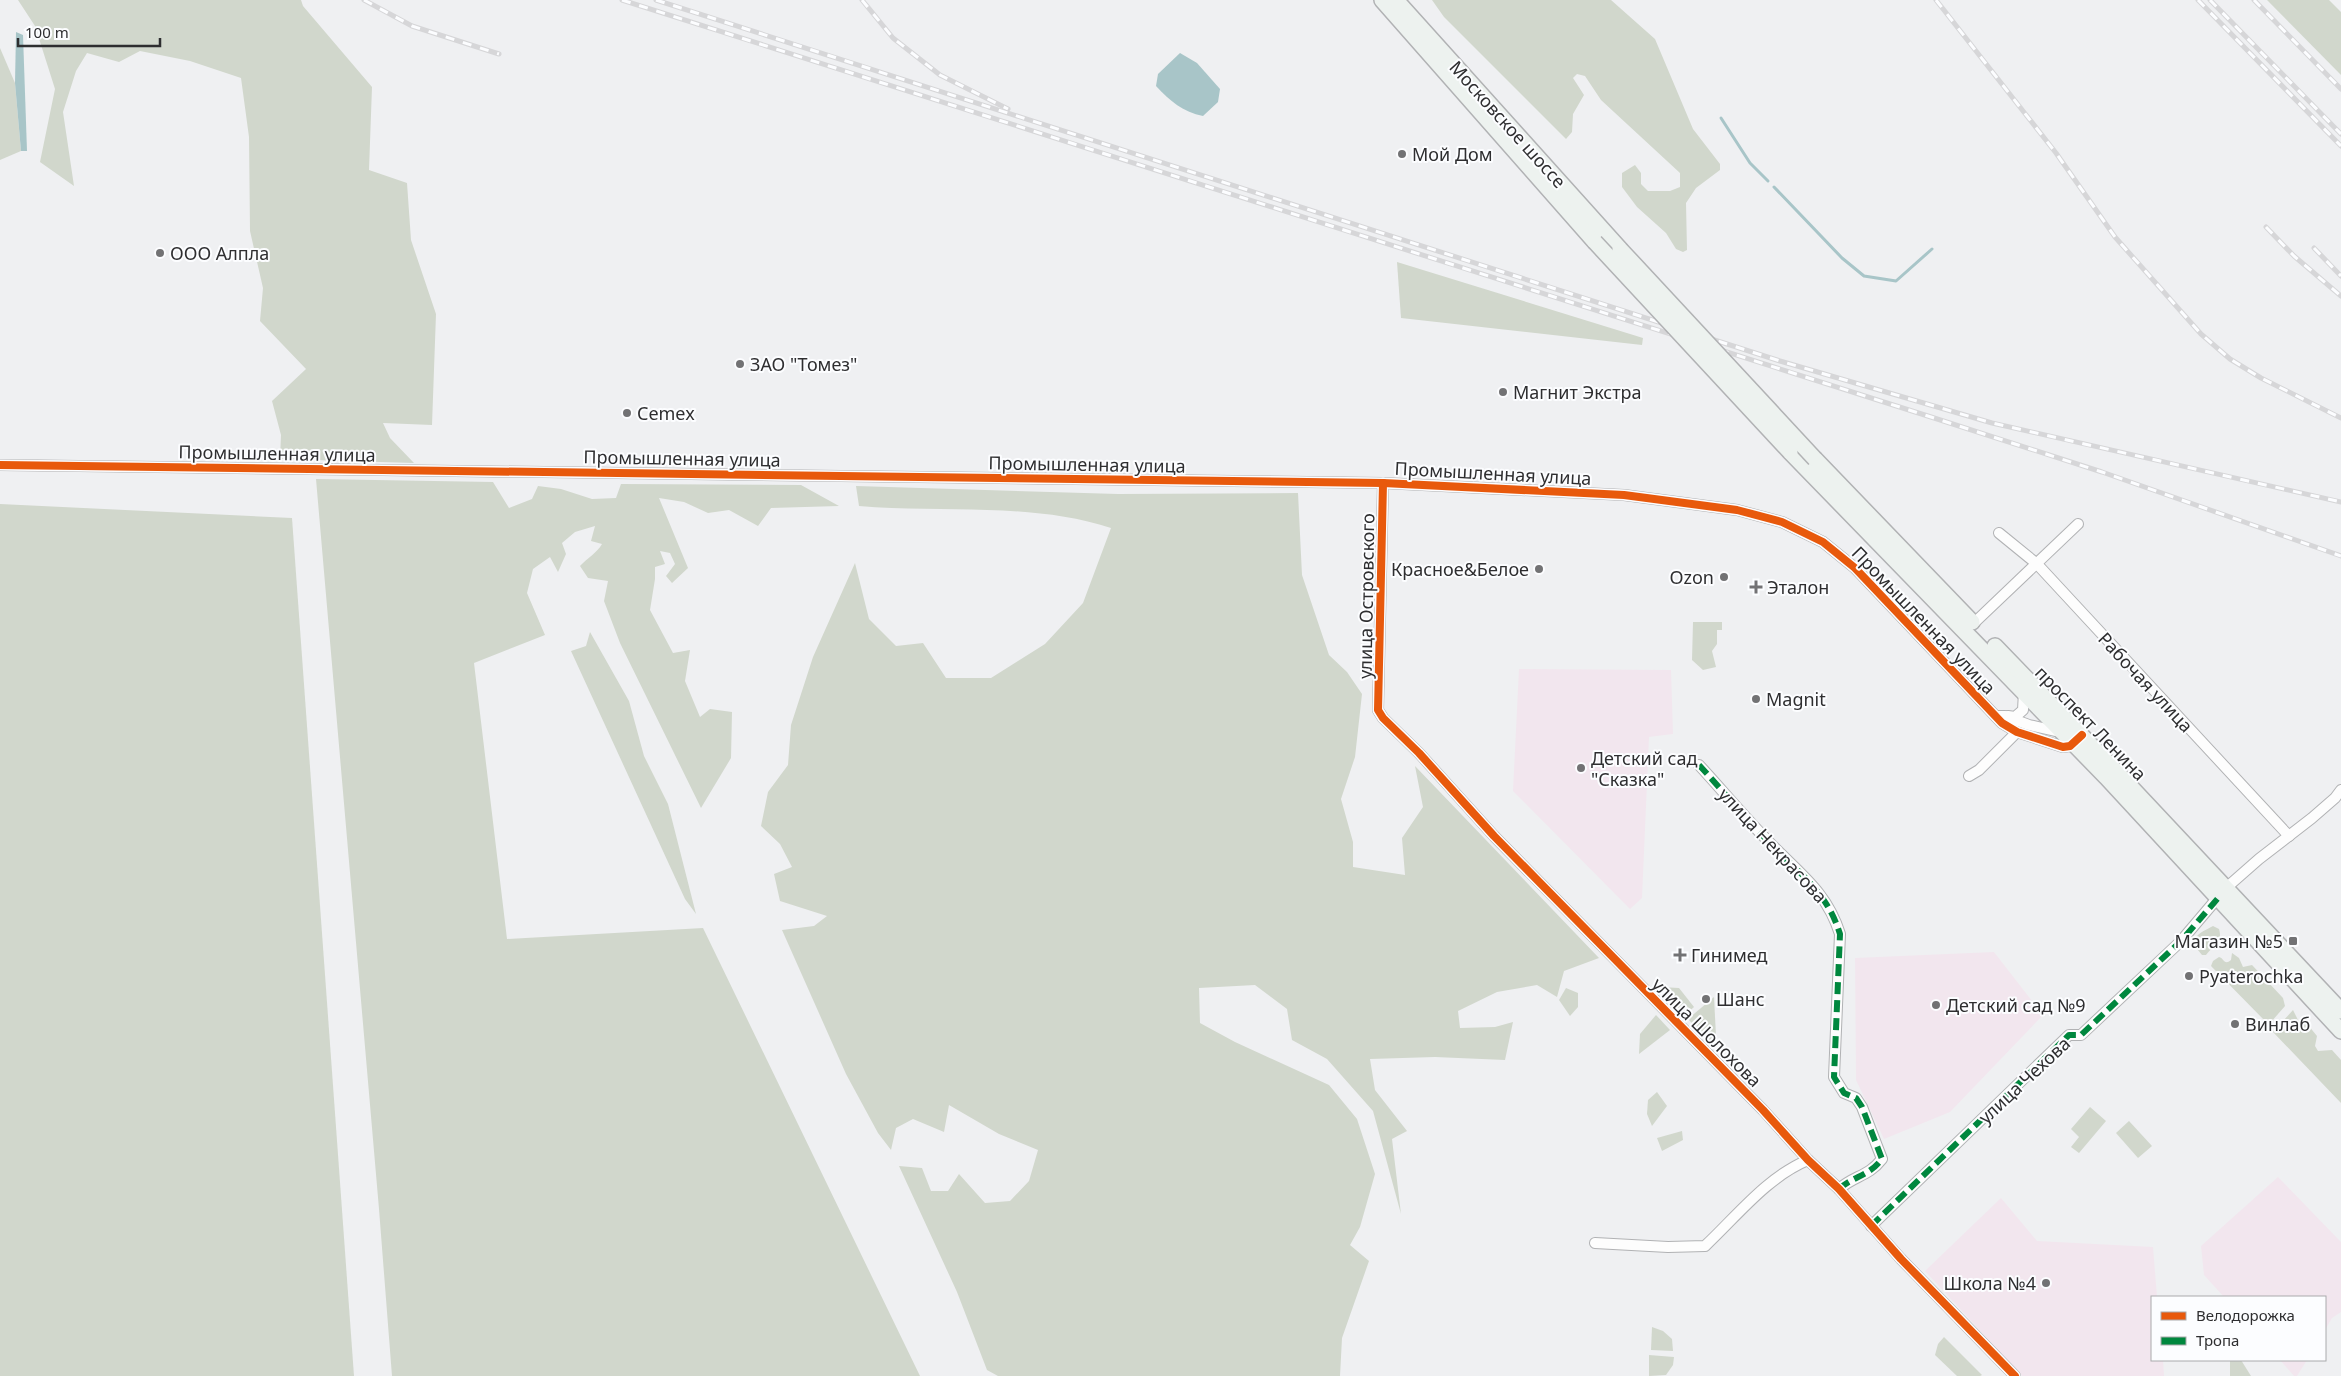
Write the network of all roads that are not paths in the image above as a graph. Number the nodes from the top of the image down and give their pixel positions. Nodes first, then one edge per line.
1 (1382, 0) edge
2 (1396, 0) edge
3 (1790, 452) joint
4 (1815, 459) joint
5 (0, 465) edge
6 (1384, 483) junction
7 (2078, 524) dead end
8 (1999, 533) dead end
9 (2037, 564) junction
10 (1973, 624) junction
11 (2024, 692) junction
12 (1378, 710) joint
13 (2001, 716) junction
14 (2017, 732) junction
15 (2073, 737) junction
16 (1699, 765) dead end
17 (1969, 776) dead end
18 (2341, 790) edge
19 (2288, 836) junction
20 (2223, 892) junction
21 (2341, 1012) edge
22 (2341, 1031) edge
23 (1808, 1160) junction
24 (1839, 1189) junction
25 (1871, 1226) junction
26 (1595, 1243) dead end
27 (2015, 1376) edge

1 - 3 main road, Московское шоссе, bridge
2 - 4 main road, Московское шоссе, bridge
3 - 11 main road, проспект Ленина
4 - 10 main road, проспект Ленина
5 - 6 street, Промышленная улица
6 - 12 street, улица Островского
6 - 13 street, Промышленная улица
7 - 9 street
8 - 9 street, Рабочая улица
9 - 10 street
9 - 19 street, Рабочая улица
10 - 15 main road, проспект Ленина
11 - 13 street
11 - 15 main road, проспект Ленина
12 - 23 street, улица Шолохова
13 - 14 street, Промышленная улица
13 - 15 street, Промышленная улица
14 - 15 street, Промышленная улица
14 - 17 street
15 - 20 main road, проспект Ленина
16 - 24 street, улица Некрасова
18 - 19 street, улица Чехова
19 - 20 street, улица Чехова
20 - 21 main road, проспект Ленина
20 - 22 main road, проспект Ленина
20 - 25 street, улица Чехова
23 - 24 street, улица Шолохова
23 - 26 street
24 - 25 street, улица Шолохова
25 - 27 street, улица Шолохова

